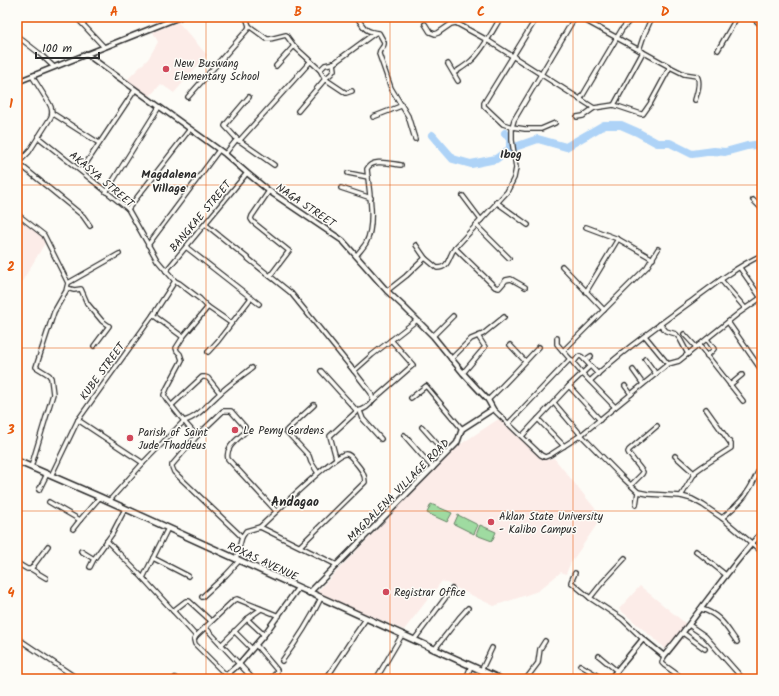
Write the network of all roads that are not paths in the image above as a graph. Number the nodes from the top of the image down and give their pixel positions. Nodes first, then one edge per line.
1 (76, 17) edge
2 (180, 17) edge
3 (246, 17) edge
4 (357, 17) edge
5 (453, 17) edge
6 (460, 17) edge
7 (501, 17) edge
8 (536, 17) edge
9 (575, 17) edge
10 (579, 17) edge
11 (652, 17) edge
12 (738, 17) edge
13 (752, 17) edge
14 (631, 19) dead end
15 (456, 23) junction
16 (424, 24) dead end
17 (249, 26) junction
18 (762, 26) edge
19 (375, 33) junction
20 (17, 36) edge
21 (618, 38) junction
22 (487, 40) junction
23 (294, 46) junction
24 (104, 47) junction
25 (639, 50) junction
26 (718, 50) dead end
27 (643, 52) junction
28 (86, 54) junction
29 (512, 56) junction
30 (310, 62) junction
31 (333, 63) junction
32 (448, 64) dead end
33 (276, 66) dead end
34 (670, 67) junction
35 (54, 68) junction
36 (320, 70) junction
37 (454, 73) junction
38 (541, 74) junction
39 (32, 76) junction
40 (325, 79) junction
41 (458, 81) dead end
42 (17, 82) edge
43 (135, 90) junction
44 (352, 91) dead end
45 (188, 96) dead end
46 (249, 96) dead end
47 (580, 100) junction
48 (695, 100) dead end
49 (614, 105) junction
50 (401, 106) junction
51 (159, 107) junction
52 (594, 108) junction
53 (298, 111) dead end
54 (52, 113) junction
55 (577, 117) dead end
56 (372, 118) dead end
57 (555, 123) dead end
58 (512, 127) junction
59 (190, 129) junction
60 (38, 137) junction
61 (415, 139) dead end
62 (238, 140) junction
63 (100, 143) junction
64 (219, 150) junction
65 (225, 154) junction
66 (18, 163) edge
67 (274, 165) dead end
68 (401, 165) dead end
69 (81, 171) junction
70 (348, 172) dead end
71 (246, 174) junction
72 (368, 177) junction
73 (340, 188) dead end
74 (269, 191) junction
75 (106, 192) junction
76 (463, 196) dead end
77 (371, 198) junction
78 (753, 200) dead end
79 (496, 202) junction
80 (128, 209) junction
81 (762, 209) edge
82 (17, 214) edge
83 (481, 220) junction
84 (205, 224) junction
85 (476, 225) junction
86 (528, 225) dead end
87 (90, 226) dead end
88 (586, 227) dead end
89 (618, 239) junction
90 (148, 245) junction
91 (416, 245) dead end
92 (186, 247) junction
93 (455, 248) junction
94 (658, 249) dead end
95 (119, 254) dead end
96 (761, 255) edge
97 (356, 256) junction
98 (425, 258) junction
99 (509, 258) dead end
100 (653, 259) junction
101 (762, 260) edge
102 (562, 266) dead end
103 (740, 268) junction
104 (166, 271) junction
105 (270, 276) junction
106 (721, 280) junction
107 (175, 281) junction
108 (68, 286) junction
109 (524, 287) dead end
110 (387, 291) junction
111 (586, 292) junction
112 (251, 298) junction
113 (762, 298) edge
114 (259, 304) dead end
115 (208, 307) junction
116 (745, 308) junction
117 (604, 310) junction
118 (153, 315) junction
119 (453, 316) dead end
120 (504, 317) dead end
121 (417, 320) junction
122 (728, 322) junction
123 (231, 323) junction
124 (660, 324) junction
125 (684, 334) dead end
126 (433, 336) junction
127 (478, 336) junction
128 (645, 336) junction
129 (183, 337) junction
130 (557, 338) dead end
131 (706, 339) junction
132 (392, 340) junction
133 (510, 344) dead end
134 (94, 346) dead end
135 (697, 346) junction
136 (539, 347) dead end
137 (563, 351) junction
138 (208, 352) dead end
139 (688, 354) junction
140 (591, 356) dead end
141 (707, 356) junction
142 (570, 358) junction
143 (452, 359) junction
144 (645, 359) dead end
145 (585, 360) junction
146 (525, 361) junction
147 (574, 362) junction
148 (668, 364) junction
149 (590, 366) junction
150 (252, 368) dead end
151 (633, 370) dead end
152 (321, 371) dead end
153 (354, 371) junction
154 (762, 372) edge
155 (463, 373) junction
156 (582, 373) junction
157 (598, 374) junction
158 (656, 374) junction
159 (742, 375) dead end
160 (590, 380) junction
161 (643, 384) junction
162 (730, 385) junction
163 (569, 386) junction
164 (624, 386) dead end
165 (220, 393) junction
166 (631, 394) junction
167 (411, 398) dead end
168 (373, 400) junction
169 (488, 400) junction
170 (743, 401) dead end
171 (554, 402) junction
172 (172, 405) junction
173 (314, 405) dead end
174 (615, 407) junction
175 (493, 409) junction
176 (706, 409) dead end
177 (359, 411) junction
178 (538, 419) junction
179 (78, 420) junction
180 (600, 420) junction
181 (184, 421) junction
182 (508, 424) junction
183 (657, 426) dead end
184 (422, 427) dead end
185 (462, 429) junction
186 (404, 435) dead end
187 (581, 435) junction
188 (197, 436) junction
189 (522, 436) junction
190 (381, 439) dead end
191 (564, 446) junction
192 (446, 454) junction
193 (675, 456) dead end
194 (336, 458) junction
195 (17, 461) edge
196 (143, 463) junction
197 (762, 466) edge
198 (31, 467) junction
199 (433, 468) junction
200 (318, 473) junction
201 (695, 474) junction
202 (49, 475) junction
203 (631, 485) junction
204 (39, 490) dead end
205 (638, 492) junction
206 (681, 496) junction
207 (100, 497) junction
208 (109, 501) junction
209 (50, 502) dead end
210 (636, 504) dead end
211 (125, 509) junction
212 (276, 511) junction
213 (722, 518) junction
214 (80, 520) junction
215 (260, 527) junction
216 (168, 528) junction
217 (73, 529) dead end
218 (762, 532) edge
219 (242, 537) junction
220 (107, 541) junction
221 (752, 543) junction
222 (48, 546) dead end
223 (300, 546) junction
224 (81, 551) dead end
225 (696, 551) dead end
226 (762, 552) edge
227 (153, 558) junction
228 (625, 558) dead end
229 (94, 559) junction
230 (237, 560) junction
231 (17, 563) edge
232 (337, 565) junction
233 (90, 567) dead end
234 (31, 569) junction
235 (575, 573) dead end
236 (726, 575) junction
237 (188, 576) dead end
238 (46, 578) dead end
239 (142, 578) junction
240 (298, 588) junction
241 (452, 589) dead end
242 (309, 593) junction
243 (202, 597) dead end
244 (320, 598) junction
245 (590, 598) junction
246 (468, 608) dead end
247 (261, 609) junction
248 (701, 609) junction
249 (173, 611) junction
250 (279, 616) junction
251 (247, 619) junction
252 (366, 619) junction
253 (211, 621) junction
254 (689, 625) junction
255 (205, 627) junction
256 (234, 631) junction
257 (683, 634) junction
258 (264, 635) junction
259 (402, 635) junction
260 (196, 636) junction
261 (17, 638) edge
262 (643, 639) junction
263 (414, 640) junction
264 (545, 641) dead end
265 (737, 642) dead end
266 (221, 644) junction
267 (256, 645) junction
268 (492, 648) dead end
269 (705, 648) dead end
270 (252, 649) junction
271 (434, 650) junction
272 (599, 656) dead end
273 (664, 656) junction
274 (282, 661) dead end
275 (239, 664) junction
276 (580, 665) dead end
277 (471, 666) junction
278 (481, 671) junction
279 (617, 671) junction
280 (678, 675) dead end
281 (739, 675) junction
282 (224, 678) edge
283 (78, 679) edge
284 (253, 679) edge
285 (270, 679) edge
286 (326, 679) edge
287 (376, 679) edge
288 (466, 679) edge
289 (500, 679) edge
290 (526, 679) edge
291 (602, 679) edge
292 (610, 679) edge
293 (735, 679) edge
294 (743, 679) edge

1 - 24 street
2 - 24 street
3 - 17 street
4 - 19 street
5 - 15 street
6 - 15 street
7 - 22 street
8 - 29 street
9 - 38 street
10 - 21 street
11 - 25 street
12 - 26 street
13 - 18 street
14 - 21 street
15 - 16 street
15 - 22 street
17 - 23 street
17 - 45 street
19 - 31 street
19 - 50 street
20 - 35 street
21 - 25 street
21 - 47 street
22 - 29 street
22 - 37 street
23 - 30 street
23 - 33 street
24 - 28 street
25 - 27 street
27 - 34 street
27 - 49 street
28 - 35 street
28 - 43 street, NAGA STREET
29 - 38 street
29 - 58 street
30 - 36 street
30 - 62 street
31 - 36 street
31 - 40 street
32 - 37 street
34 - 48 street
34 - 49 street
35 - 39 street
36 - 40 street
37 - 41 street
38 - 47 street
38 - 58 street
39 - 42 street
39 - 54 street
40 - 44 street
40 - 53 street
43 - 51 street, NAGA STREET
43 - 63 street
46 - 62 street
47 - 52 street
49 - 52 street
50 - 56 street
50 - 61 street
51 - 59 street, NAGA STREET
51 - 75 street
52 - 55 street
54 - 60 street
54 - 63 street
57 - 58 street
58 - 79 street
59 - 64 street, NAGA STREET
59 - 80 street
60 - 66 street
60 - 69 street, AKASYA STREET
62 - 65 street
62 - 67 street
63 - 69 street
64 - 65 street, NAGA STREET
64 - 90 street
65 - 71 street, NAGA STREET
66 - 87 street
68 - 72 street
69 - 75 street, AKASYA STREET
70 - 72 street
71 - 74 street, NAGA STREET
71 - 84 street, BANGKAE STREET
72 - 77 street
73 - 77 street
74 - 97 street, NAGA STREET
74 - 105 street
75 - 80 street, AKASYA STREET
76 - 83 street
77 - 97 street
78 - 81 street
79 - 83 street
79 - 86 street
80 - 90 street, AKASYA STREET
82 - 108 street
83 - 85 street
84 - 92 street, BANGKAE STREET
84 - 105 street
85 - 93 street
85 - 99 street
88 - 89 street
89 - 100 street
89 - 111 street
90 - 104 street, AKASYA STREET
91 - 98 street
92 - 104 street, BANGKAE STREET
92 - 112 street
93 - 98 street
93 - 109 street
94 - 100 street
95 - 108 street
96 - 101 street
96 - 103 street
97 - 110 street, NAGA STREET
98 - 110 street
100 - 117 street
102 - 111 street
103 - 106 street
103 - 113 street
104 - 107 street, AKASYA STREET
105 - 153 street
106 - 116 street
106 - 124 street
107 - 115 street, AKASYA STREET
107 - 118 street, KUBE STREET
108 - 134 street
108 - 198 street
110 - 121 street, NAGA STREET
111 - 117 street
112 - 114 street
112 - 123 street
113 - 116 street
115 - 123 street, AKASYA STREET
115 - 129 street
116 - 122 street
117 - 137 street
118 - 129 street
118 - 179 street, KUBE STREET
119 - 126 street
120 - 127 street
121 - 126 street, NAGA STREET
121 - 132 street
122 - 131 street
122 - 154 street
123 - 138 street
124 - 128 street
124 - 139 street
125 - 135 street
126 - 143 street, NAGA STREET
127 - 143 street
127 - 155 street
128 - 148 street
128 - 157 street
129 - 172 street
130 - 137 street
131 - 135 street
131 - 141 street
132 - 153 street
132 - 168 street
133 - 146 street
135 - 139 street
135 - 141 street
136 - 146 street
137 - 142 street
139 - 148 street
140 - 145 street
141 - 162 street
142 - 147 street
142 - 182 street
143 - 155 street, NAGA STREET
144 - 158 street
145 - 147 street
145 - 149 street
146 - 169 street
147 - 156 street
148 - 158 street
149 - 156 street
149 - 157 street
150 - 165 street
151 - 161 street
152 - 177 street
153 - 168 street
155 - 169 street, NAGA STREET
156 - 160 street
156 - 163 street
157 - 160 street
158 - 161 street
159 - 162 street
160 - 174 street
161 - 166 street
162 - 170 street
163 - 171 street
163 - 180 street
164 - 166 street
165 - 172 street
165 - 181 street
166 - 174 street
167 - 185 street
168 - 177 street
169 - 175 street
171 - 178 street
171 - 187 street
172 - 181 street
173 - 200 street
174 - 180 street
175 - 182 street
175 - 185 street
176 - 201 street
177 - 190 street
177 - 194 street
178 - 189 street
178 - 191 street
179 - 196 street
179 - 202 street, KUBE STREET
180 - 187 street
181 - 188 street
181 - 196 street
182 - 189 street
183 - 203 street
184 - 192 street
185 - 192 street, MAGDALENA VILLAGE ROAD
186 - 199 street
187 - 191 street
187 - 203 street
188 - 212 street
188 - 219 street
189 - 191 street
192 - 199 street, MAGDALENA VILLAGE ROAD
193 - 201 street
194 - 200 street
194 - 223 street
195 - 198 main road, ROXAS AVENUE
196 - 208 street
197 - 213 street
198 - 202 main road, ROXAS AVENUE
199 - 232 street, MAGDALENA VILLAGE ROAD
200 - 212 street
201 - 206 street
202 - 204 street, KUBE STREET
202 - 207 main road, ROXAS AVENUE
203 - 205 street
205 - 206 street
205 - 210 street
206 - 213 street
207 - 208 main road, ROXAS AVENUE
207 - 214 street
208 - 211 main road, ROXAS AVENUE
209 - 214 street
211 - 216 main road, ROXAS AVENUE
211 - 220 street
212 - 215 street
213 - 221 street
214 - 217 street
215 - 219 street
215 - 223 street
216 - 227 street
216 - 230 main road, ROXAS AVENUE
218 - 221 street
219 - 230 street
220 - 229 street
220 - 239 street
221 - 226 street
221 - 236 street
222 - 234 street
223 - 232 street
224 - 229 street
225 - 236 street
227 - 237 street
227 - 239 street
228 - 245 street
229 - 233 street
230 - 240 main road, ROXAS AVENUE
230 - 243 street
231 - 234 street
232 - 242 street, MAGDALENA VILLAGE ROAD
234 - 238 street
235 - 245 street
236 - 248 street
239 - 249 street
240 - 242 main road, ROXAS AVENUE
240 - 250 street
241 - 263 street
242 - 244 main road, ROXAS AVENUE
244 - 252 main road, ROXAS AVENUE
244 - 274 street
245 - 262 street
246 - 271 street
247 - 250 street
247 - 251 street
247 - 253 street
248 - 254 street
248 - 265 street
249 - 253 street
249 - 260 street
250 - 258 street
251 - 256 street
251 - 258 street
252 - 259 main road, ROXAS AVENUE
252 - 286 street
253 - 255 street
254 - 257 street
254 - 281 street
255 - 260 street
255 - 266 street
256 - 266 street
256 - 270 street
257 - 269 street
257 - 273 street
258 - 267 street
259 - 263 main road, ROXAS AVENUE
259 - 287 street
260 - 282 street
261 - 283 street
262 - 273 street
262 - 279 street
263 - 271 main road, ROXAS AVENUE
264 - 290 street
266 - 275 street
267 - 270 street
267 - 285 street
268 - 278 street
270 - 275 street
271 - 277 main road, ROXAS AVENUE
272 - 279 street
273 - 280 street
275 - 282 street
275 - 284 street
276 - 291 street
277 - 278 main road, ROXAS AVENUE
277 - 288 street
278 - 289 main road, ROXAS AVENUE
279 - 292 street
281 - 293 street
281 - 294 street

